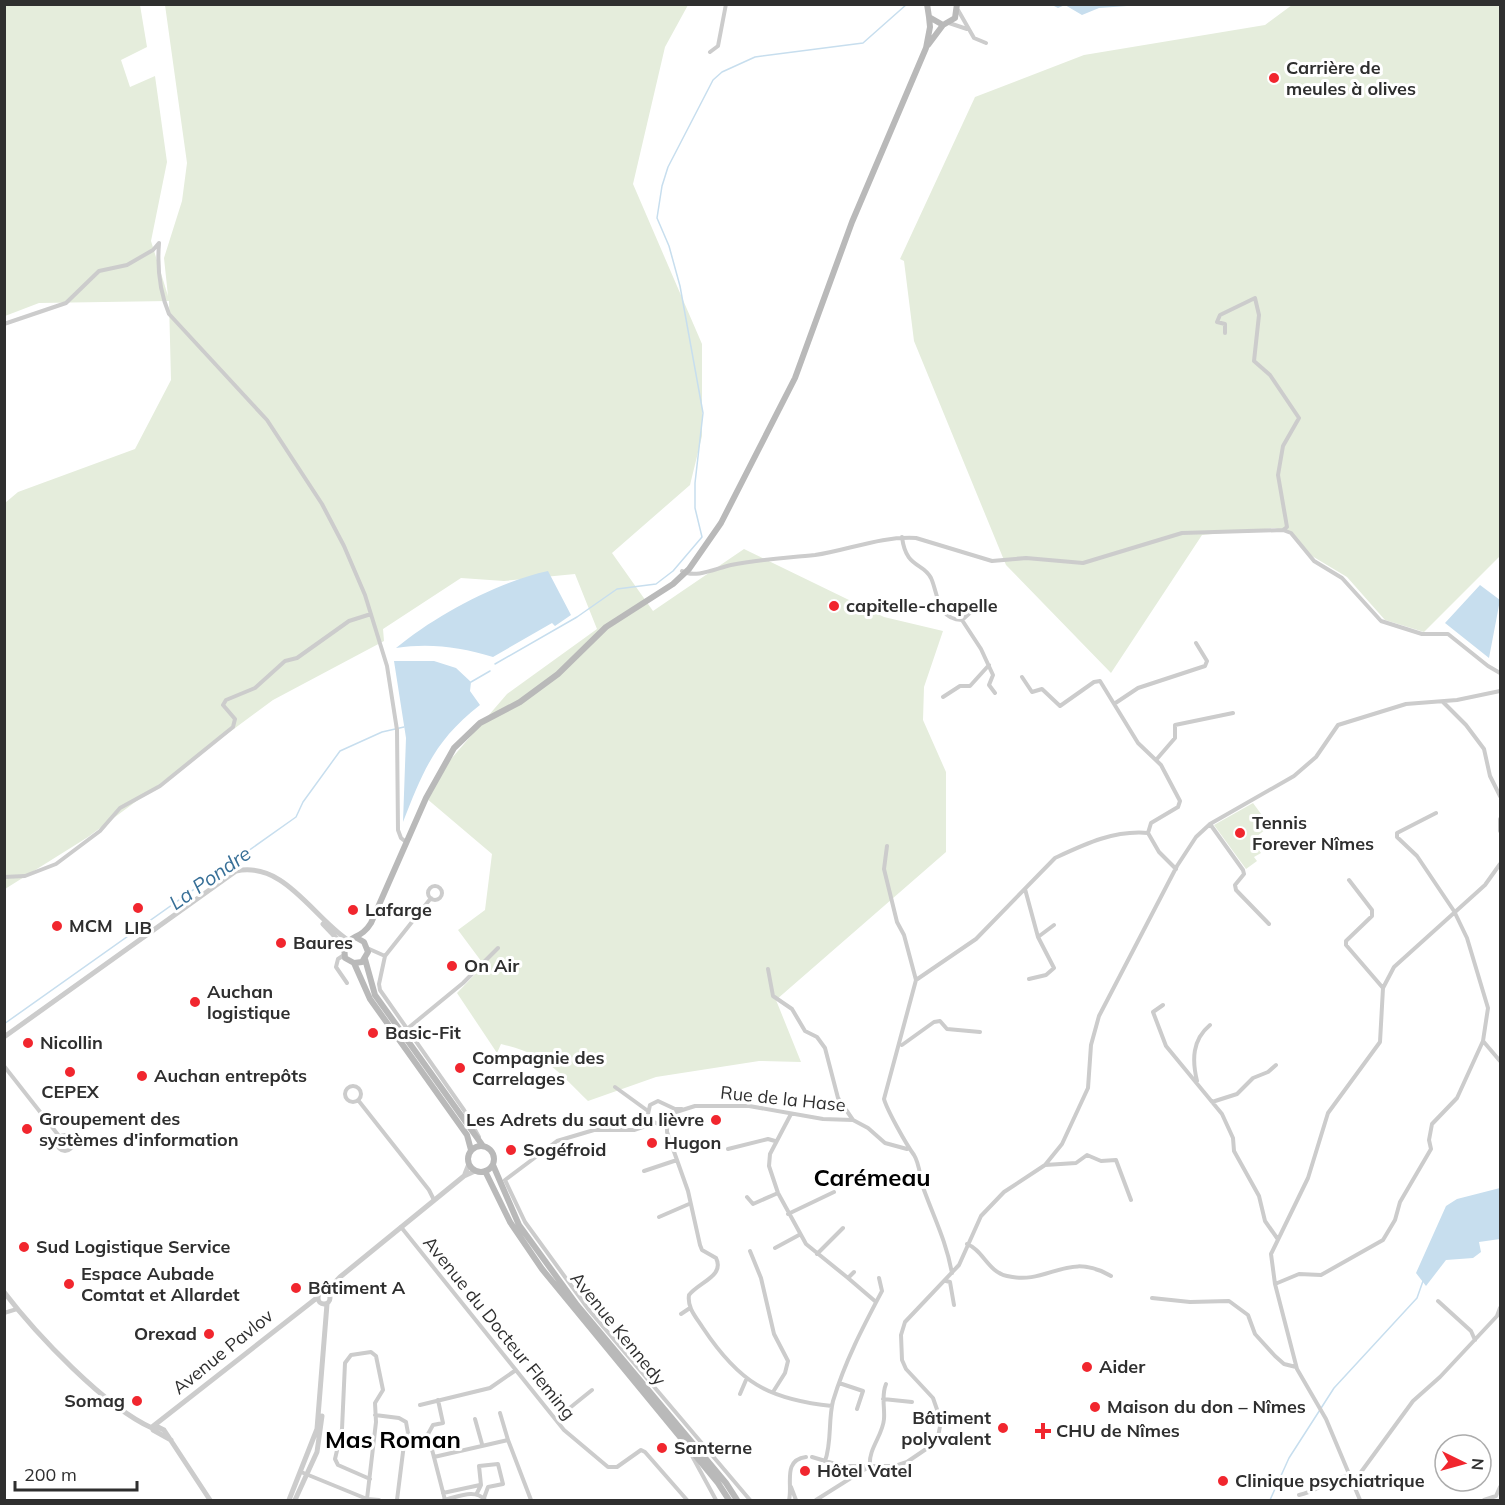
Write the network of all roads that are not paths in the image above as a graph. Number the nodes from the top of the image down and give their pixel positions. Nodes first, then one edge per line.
1 (726, 4) edge
2 (927, 4) edge
3 (957, 7) edge
4 (929, 17) junction
5 (946, 24) junction
6 (968, 29) junction
7 (986, 43) dead end
8 (926, 48) junction
9 (710, 52) dead end
10 (4, 324) edge
11 (1225, 333) dead end
12 (1283, 530) junction
13 (902, 537) junction
14 (686, 570) junction
15 (980, 604) dead end
16 (371, 614) junction
17 (962, 620) junction
18 (1196, 643) dead end
19 (989, 664) junction
20 (1500, 673) edge
21 (1022, 677) dead end
22 (1500, 691) edge
23 (995, 693) dead end
24 (943, 697) dead end
25 (1443, 702) junction
26 (1114, 704) junction
27 (1233, 712) dead end
28 (1156, 760) junction
29 (1500, 796) edge
30 (1436, 813) dead end
31 (1500, 819) edge
32 (1210, 824) junction
33 (1500, 831) edge
34 (1148, 833) junction
35 (409, 841) junction
36 (887, 846) dead end
37 (1500, 864) edge
38 (1176, 869) junction
39 (4, 877) edge
40 (1348, 880) dead end
41 (1025, 890) junction
42 (430, 898) dead end
43 (1454, 911) junction
44 (374, 915) junction
45 (1269, 924) dead end
46 (1054, 926) dead end
47 (1038, 937) junction
48 (357, 938) junction
49 (346, 943) junction
50 (367, 946) junction
51 (498, 948) dead end
52 (376, 953) junction
53 (344, 955) junction
54 (385, 956) junction
55 (366, 957) junction
56 (354, 963) junction
57 (768, 969) dead end
58 (1029, 979) dead end
59 (916, 980) junction
60 (347, 983) dead end
61 (1383, 988) junction
62 (1163, 1005) dead end
63 (1210, 1025) dead end
64 (406, 1029) junction
65 (980, 1032) dead end
66 (4, 1037) edge
67 (1483, 1041) junction
68 (900, 1046) junction
69 (1499, 1058) edge
70 (1276, 1065) dead end
71 (4, 1066) edge
72 (1198, 1084) junction
73 (615, 1087) dead end
74 (358, 1100) junction
75 (1212, 1102) junction
76 (643, 1105) junction
77 (650, 1105) junction
78 (669, 1106) junction
79 (682, 1109) junction
80 (648, 1111) junction
81 (791, 1114) junction
82 (671, 1116) junction
83 (649, 1118) junction
84 (853, 1120) junction
85 (667, 1122) junction
86 (654, 1123) junction
87 (660, 1125) junction
88 (644, 1126) junction
89 (667, 1132) junction
90 (59, 1136) junction
91 (775, 1141) junction
92 (481, 1143) junction
93 (728, 1149) dead end
94 (908, 1149) junction
95 (471, 1150) junction
96 (677, 1160) junction
97 (469, 1164) junction
98 (493, 1165) junction
99 (1045, 1165) junction
100 (475, 1171) junction
101 (644, 1171) dead end
102 (484, 1172) junction
103 (464, 1176) junction
104 (501, 1180) junction
105 (429, 1190) junction
106 (834, 1192) dead end
107 (778, 1193) junction
108 (441, 1194) junction
109 (747, 1197) dead end
110 (434, 1200) junction
111 (1131, 1200) dead end
112 (689, 1204) junction
113 (788, 1214) junction
114 (658, 1216) dead end
115 (401, 1227) junction
116 (843, 1228) dead end
117 (799, 1235) junction
118 (1277, 1238) junction
119 (967, 1244) junction
120 (775, 1248) dead end
121 (750, 1251) dead end
122 (817, 1254) junction
123 (855, 1272) dead end
124 (952, 1274) junction
125 (1111, 1276) dead end
126 (848, 1278) junction
127 (879, 1278) dead end
128 (946, 1281) junction
129 (1275, 1284) junction
130 (4, 1292) edge
131 (328, 1294) junction
132 (1152, 1298) dead end
133 (321, 1301) junction
134 (1438, 1301) dead end
135 (876, 1302) junction
136 (954, 1305) dead end
137 (690, 1308) junction
138 (1500, 1308) edge
139 (18, 1309) junction
140 (4, 1313) edge
141 (681, 1314) dead end
142 (1475, 1340) junction
143 (1294, 1367) junction
144 (516, 1370) junction
145 (746, 1380) junction
146 (840, 1383) junction
147 (886, 1384) dead end
148 (592, 1390) dead end
149 (773, 1393) junction
150 (740, 1394) dead end
151 (883, 1399) junction
152 (438, 1400) junction
153 (912, 1402) dead end
154 (420, 1405) dead end
155 (832, 1406) junction
156 (857, 1408) dead end
157 (500, 1413) dead end
158 (375, 1415) junction
159 (475, 1419) dead end
160 (556, 1419) junction
161 (155, 1428) junction
162 (429, 1439) junction
163 (508, 1440) junction
164 (404, 1444) junction
165 (482, 1444) junction
166 (687, 1445) junction
167 (434, 1457) junction
168 (806, 1457) dead end
169 (812, 1457) dead end
170 (825, 1461) junction
171 (870, 1466) junction
172 (304, 1473) junction
173 (1350, 1476) junction
174 (370, 1479) junction
175 (789, 1483) junction
176 (1353, 1483) junction
177 (481, 1485) junction
178 (1500, 1487) edge
179 (443, 1493) junction
180 (1299, 1495) dead end
181 (481, 1497) edge
182 (210, 1500) edge
183 (289, 1500) edge
184 (295, 1500) edge
185 (367, 1500) edge
186 (379, 1500) edge
187 (397, 1500) edge
188 (444, 1500) edge
189 (531, 1500) edge
190 (687, 1500) edge
191 (716, 1500) edge
192 (729, 1500) edge
193 (737, 1500) edge
194 (750, 1500) edge
195 (789, 1500) edge
196 (796, 1500) edge
197 (816, 1500) edge
198 (1360, 1500) edge
199 (1484, 1500) edge

1 - 9 street
2 - 4 main road
3 - 5 main road
3 - 6 street
4 - 5 main road
4 - 8 main road
5 - 6 street
5 - 8 main road
6 - 7 street
8 - 14 main road
10 - 16 street
11 - 12 street
12 - 13 street
12 - 20 street
13 - 14 street
13 - 17 street
14 - 35 main road
15 - 17 street
16 - 35 street
16 - 39 street
17 - 19 street
18 - 26 street
19 - 23 street
19 - 24 street
21 - 26 street
22 - 25 street
25 - 29 street
25 - 32 street
26 - 28 street
27 - 28 street
28 - 34 street
30 - 43 street
31 - 33 street
32 - 38 street
32 - 45 street
34 - 38 street
34 - 41 street
35 - 44 main road
36 - 59 street
37 - 43 street
38 - 99 street
40 - 61 street
41 - 47 street
41 - 59 street
42 - 54 street
43 - 61 street
43 - 67 street
44 - 48 main road
44 - 50 main road
46 - 47 street
47 - 58 street
48 - 49 main road
48 - 50 main road
49 - 53 main road
49 - 66 street
50 - 52 street
50 - 55 main road
51 - 64 street
52 - 54 street
52 - 55 street
53 - 56 main road
53 - 60 street
54 - 64 street
55 - 56 main road
55 - 92 main road
56 - 95 main road
57 - 84 street
59 - 68 street
61 - 118 street
62 - 72 street
63 - 72 street
64 - 92 street
65 - 68 street
67 - 69 street
67 - 129 street
68 - 94 street
70 - 75 street
71 - 90 street
72 - 75 street
73 - 76 street
74 - 74 street
74 - 105 street
75 - 118 street
76 - 77 street
76 - 80 street
77 - 78 street
77 - 80 street
78 - 79 street
78 - 82 street
79 - 81 street, Rue de la Hase
79 - 82 street
80 - 83 street
81 - 84 street, Rue de la Hase
81 - 91 street
82 - 85 street
83 - 86 street
83 - 88 street
84 - 94 street, Rue de la Hase
85 - 87 street
85 - 89 street
86 - 87 street
86 - 88 street
87 - 89 street
88 - 104 street
89 - 96 street
90 - 90 street
91 - 93 street
91 - 107 street
92 - 95 main road
92 - 98 main road
94 - 124 street
95 - 97 main road
96 - 101 street
96 - 112 street
97 - 100 main road
97 - 103 street
98 - 102 main road
98 - 104 main road, Avenue Kennedy
99 - 111 street
99 - 119 street
100 - 102 main road
100 - 103 street
102 - 166 main road, Avenue Kennedy
103 - 108 street
104 - 193 main road, Avenue Kennedy
104 - 194 street
105 - 108 street
105 - 110 street
106 - 113 street
107 - 109 street
107 - 113 street
108 - 110 street
110 - 115 street
112 - 114 street
112 - 137 street
113 - 117 street
115 - 131 street
115 - 144 street, Avenue du Docteur Fleming
116 - 122 street
117 - 120 street
117 - 122 street
118 - 129 street
119 - 124 street
119 - 125 street
121 - 149 street
122 - 126 street
123 - 126 street
124 - 128 street
126 - 135 street
127 - 135 street
128 - 136 street
128 - 171 street
129 - 143 street
130 - 139 street
131 - 133 street
131 - 133 street, Avenue Pavlov
132 - 143 street
133 - 161 street, Avenue Pavlov
133 - 172 street
134 - 142 street
135 - 146 street
137 - 141 street
137 - 145 street
138 - 142 street
139 - 140 street
139 - 161 street
142 - 176 street
143 - 173 street
144 - 152 street
144 - 160 street, Avenue du Docteur Fleming
145 - 149 street
145 - 150 street
146 - 155 street
146 - 156 street
147 - 151 street
148 - 160 street
149 - 155 street
151 - 153 street
151 - 171 street
152 - 154 street
152 - 162 street
155 - 170 street
157 - 163 street
158 - 164 street
158 - 174 street
158 - 174 street
159 - 165 street
160 - 190 street, Avenue du Docteur Fleming
161 - 182 street
162 - 164 street
162 - 167 street
163 - 165 street
163 - 189 street
164 - 187 street
165 - 167 street
166 - 191 street
166 - 192 main road, Avenue Kennedy
167 - 179 street
168 - 175 street
169 - 170 street
170 - 171 street
171 - 197 street
172 - 183 street
172 - 184 street
172 - 185 street
173 - 176 street
173 - 180 street
174 - 185 street
175 - 195 street
175 - 196 street
176 - 198 street
177 - 179 street
177 - 181 street
177 - 181 street
178 - 199 street
179 - 188 street
181 - 188 street
185 - 186 street

